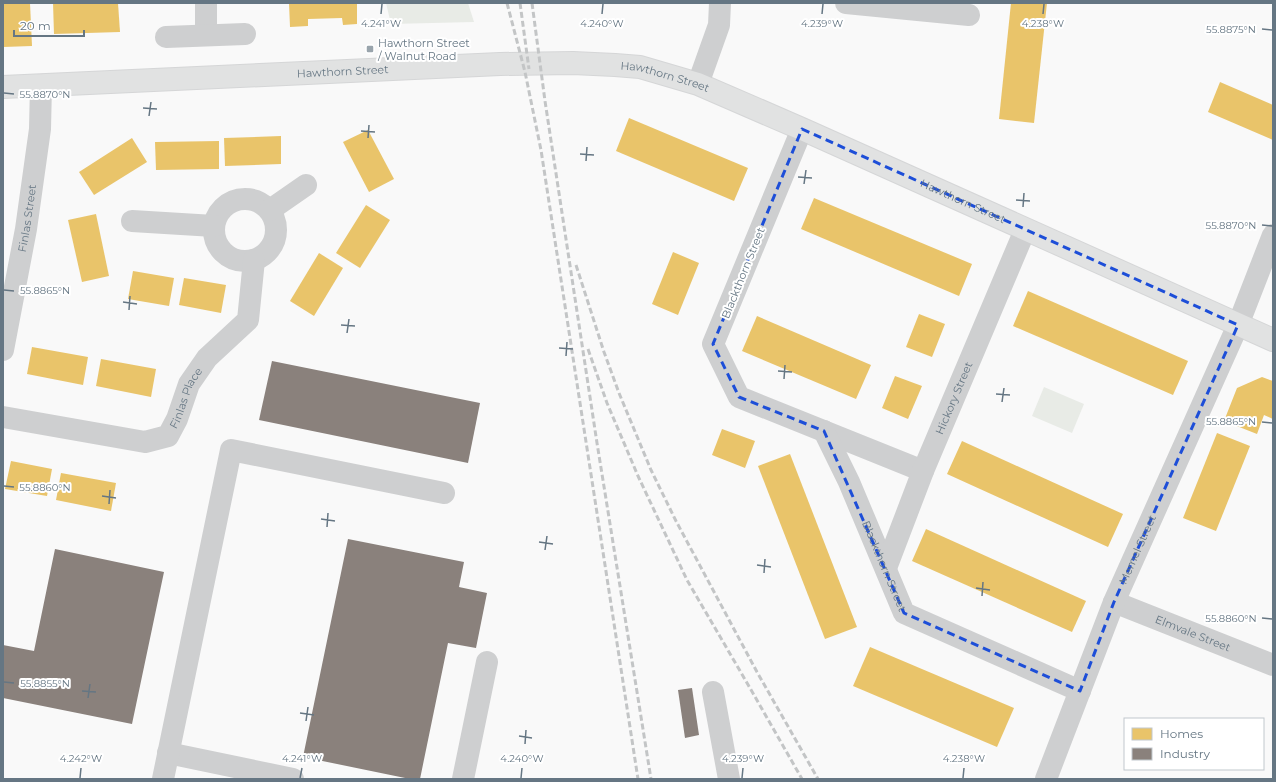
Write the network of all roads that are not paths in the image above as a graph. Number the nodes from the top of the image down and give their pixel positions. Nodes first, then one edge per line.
1 (206, 3) edge
2 (720, 3) edge
3 (846, 3) edge
4 (969, 15) dead end
5 (245, 34) dead end
6 (206, 35) junction
7 (166, 37) dead end
8 (698, 84) junction
9 (41, 85) junction
10 (3, 87) edge
11 (802, 129) junction
12 (306, 185) dead end
13 (270, 210) junction
14 (132, 220) dead end
15 (214, 226) junction
16 (1025, 230) junction
17 (1273, 235) edge
18 (254, 260) junction
19 (1238, 325) junction
20 (1273, 340) edge
21 (3, 350) edge
22 (3, 417) edge
23 (824, 431) junction
24 (923, 471) junction
25 (444, 493) dead end
26 (886, 568) junction
27 (1114, 602) junction
28 (487, 662) dead end
29 (1273, 665) edge
30 (1080, 691) junction
31 (714, 692) dead end
32 (168, 753) junction
33 (163, 779) edge
34 (293, 779) edge
35 (463, 779) edge
36 (729, 779) edge
37 (1046, 779) edge

1 - 6 street
2 - 8 street
3 - 4 street
5 - 6 street
6 - 7 street
8 - 9 main road, Hawthorn Street
8 - 11 main road, Hawthorn Street
9 - 10 main road, Hawthorn Street
9 - 21 street, Finlas Street
11 - 16 main road, Hawthorn Street
11 - 23 street, Blackthorn Street
12 - 13 street
13 - 15 street
13 - 18 street
14 - 15 street
15 - 18 street
16 - 19 main road, Hawthorn Street
16 - 24 street, Hickory Street
17 - 19 street, Memel Street
18 - 22 street, Finlas Place
19 - 20 main road, Hawthorn Street
19 - 27 street, Memel Street
23 - 24 street, Blackthorn Street
23 - 26 street, Blackthorn Street
24 - 26 street, Hickory Street
25 - 32 street
26 - 30 street, Blackthorn Street
27 - 29 street, Elmvale Street
27 - 30 street, Memel Street
28 - 35 street
30 - 37 street, Memel Street
31 - 36 street
32 - 33 street
32 - 34 street

